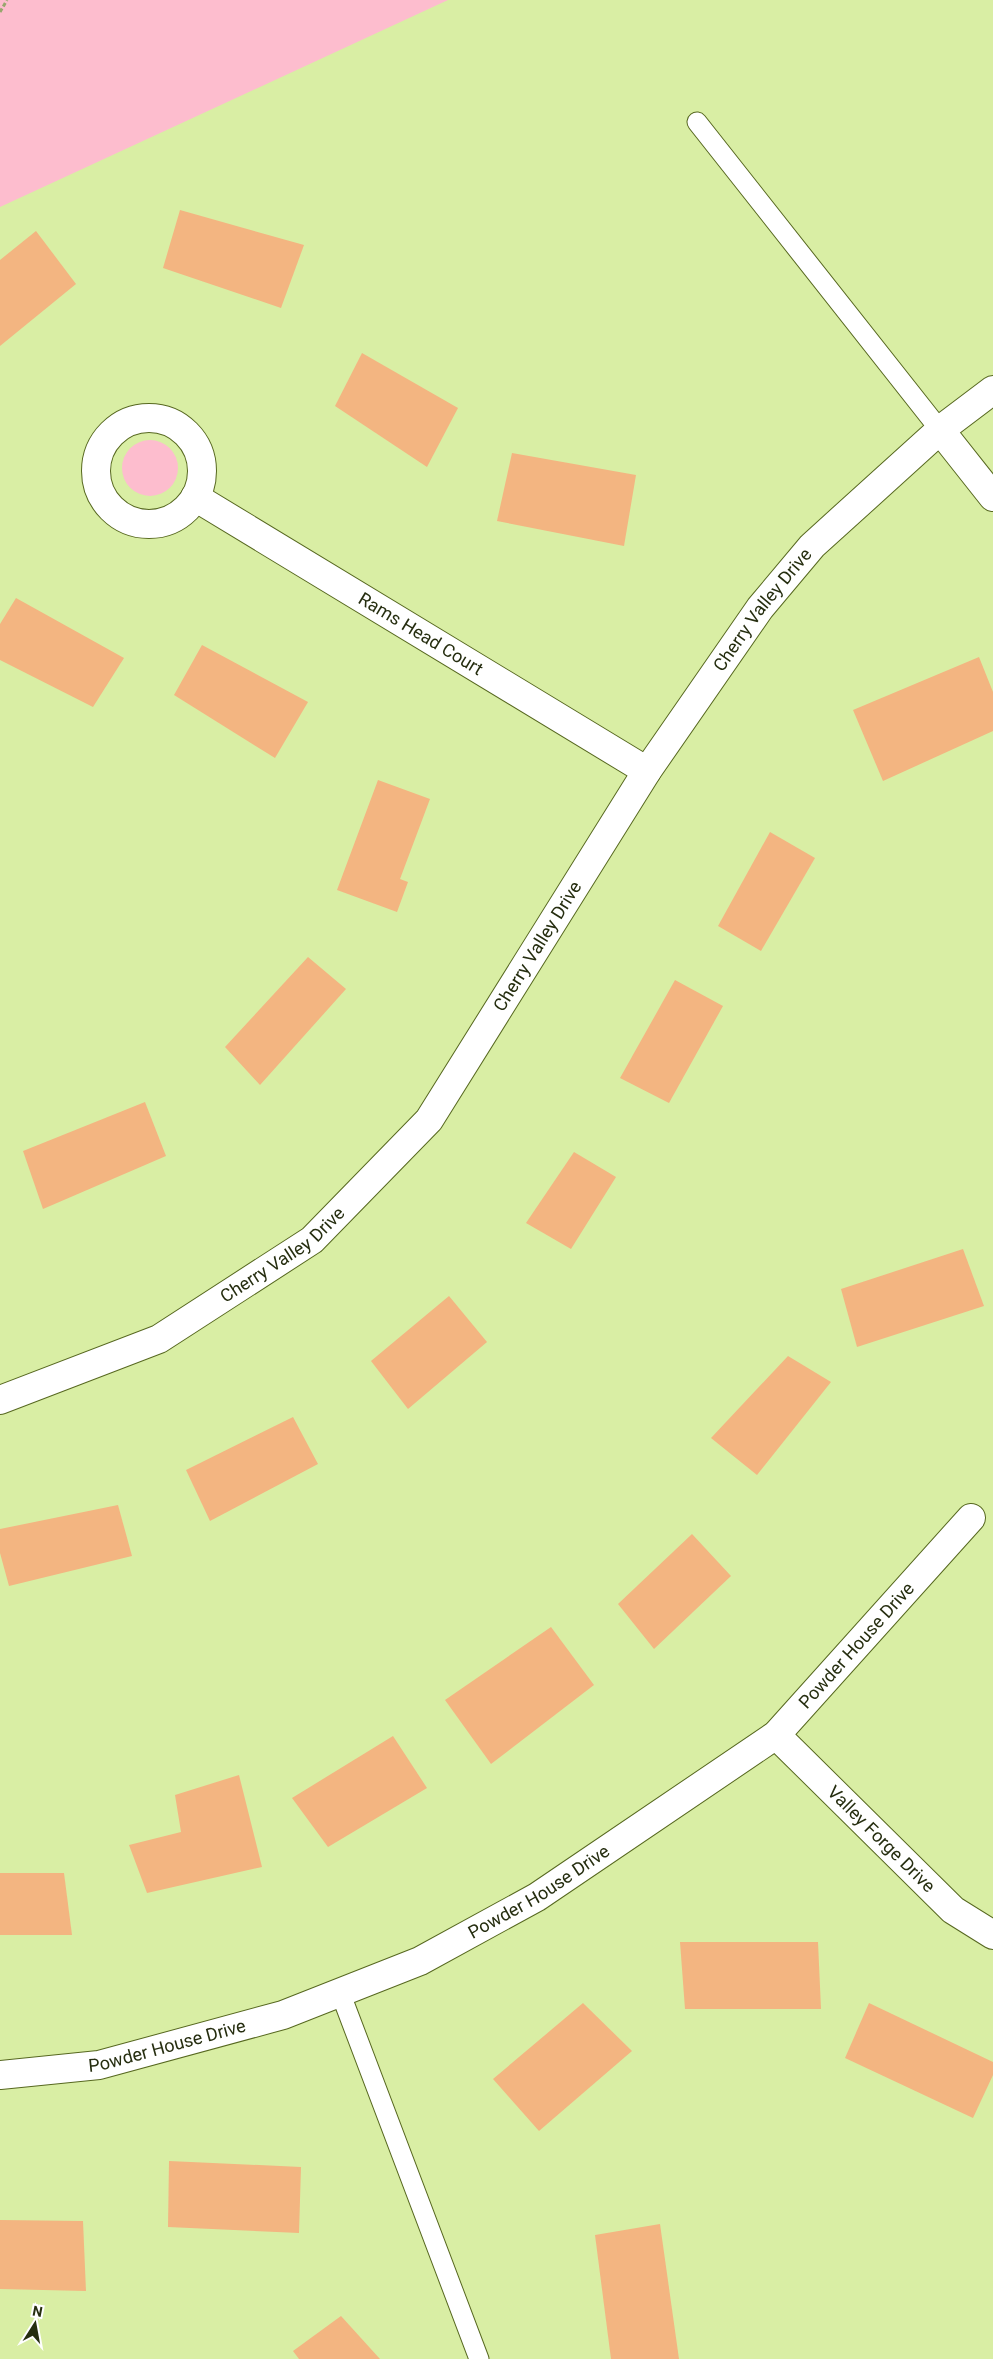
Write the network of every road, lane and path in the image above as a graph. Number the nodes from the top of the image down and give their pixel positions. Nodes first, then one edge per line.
1 (7, 0) edge
2 (0, 12) edge
3 (697, 122) dead end
4 (993, 390) edge
5 (940, 430) junction
6 (195, 497) dead end
7 (993, 497) edge
8 (647, 771) junction
9 (0, 1400) edge
10 (971, 1518) dead end
11 (776, 1735) junction
12 (993, 1935) edge
13 (340, 1992) junction
14 (0, 2075) edge
15 (479, 2359) edge

1 - 2 path
3 - 5 lane
4 - 5 street, Cherry Valley Drive
5 - 7 street
5 - 8 street, Cherry Valley Drive
6 - 8 street, Rams Head Court
8 - 9 street, Cherry Valley Drive
10 - 11 street, Powder House Drive
11 - 12 street, Valley Forge Drive
11 - 13 street, Powder House Drive
13 - 14 street, Powder House Drive
13 - 15 lane

